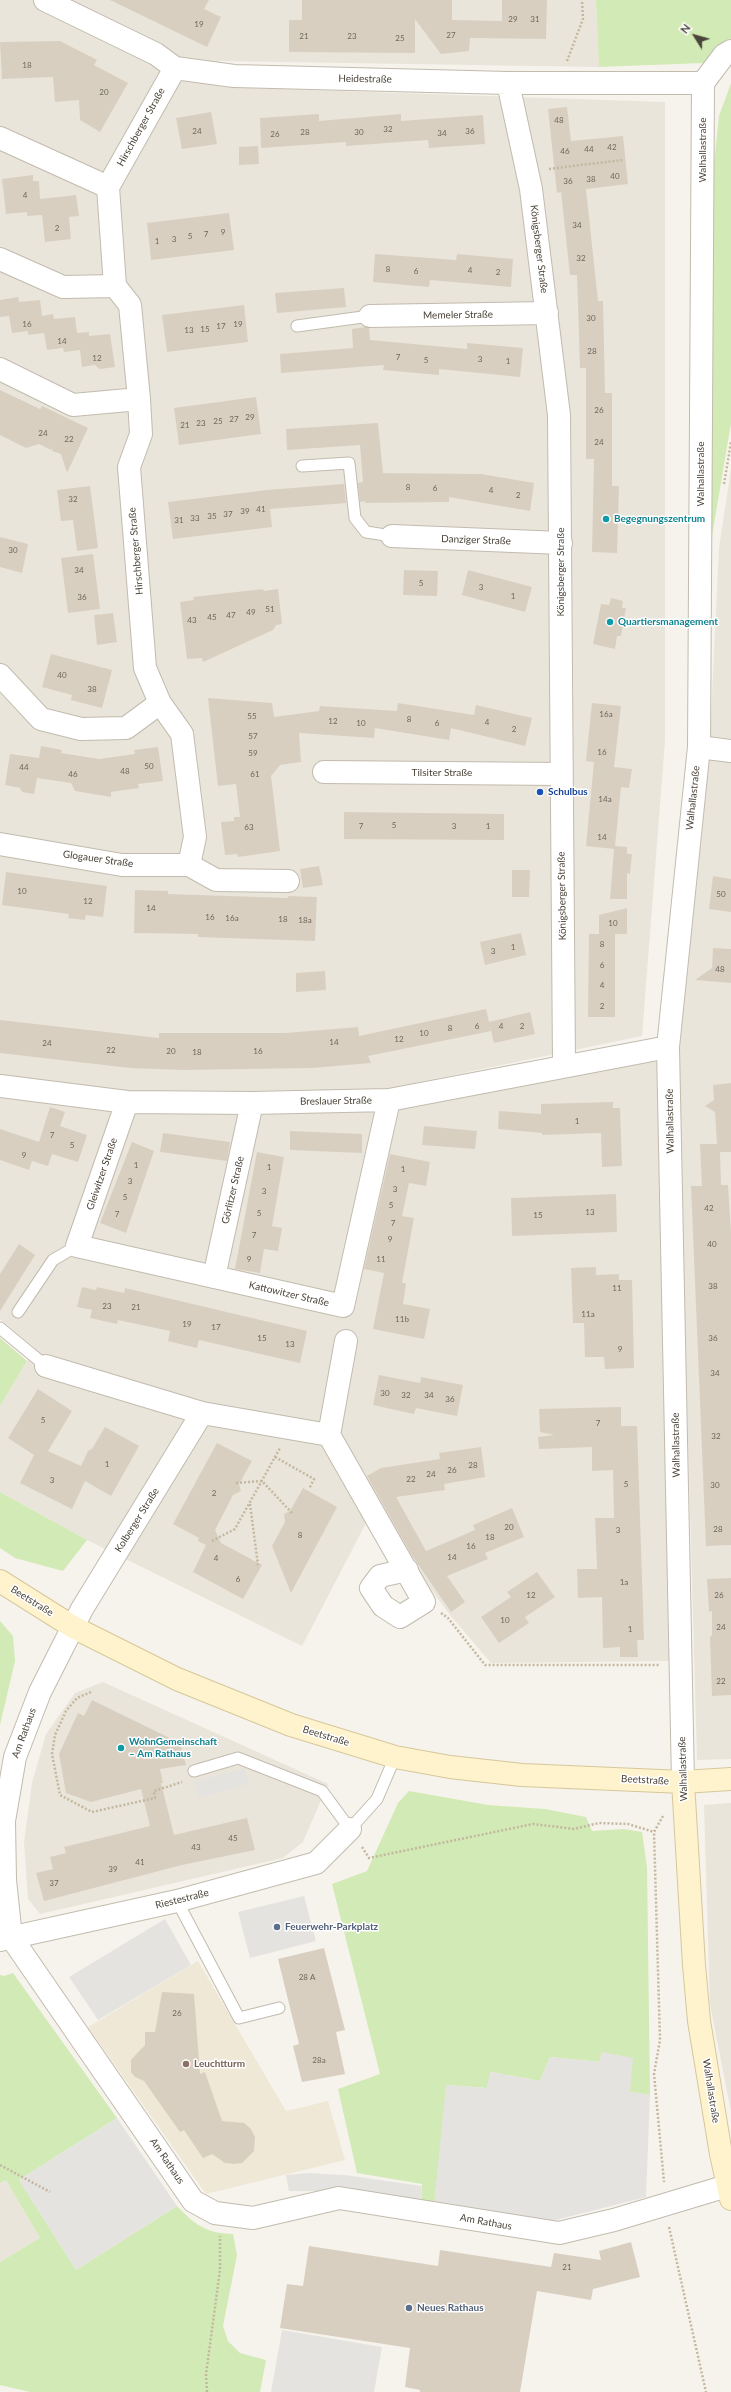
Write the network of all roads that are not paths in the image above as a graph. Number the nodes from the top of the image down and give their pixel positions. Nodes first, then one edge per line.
1 (45, 0) edge
2 (731, 51) edge
3 (175, 68) junction
4 (508, 83) junction
5 (704, 83) junction
6 (0, 138) edge
7 (108, 187) junction
8 (0, 259) edge
9 (114, 286) junction
10 (547, 313) junction
11 (370, 316) joint
12 (297, 326) dead end
13 (0, 369) edge
14 (139, 399) junction
15 (302, 466) dead end
16 (392, 536) joint
17 (561, 543) junction
18 (0, 675) edge
19 (160, 703) junction
20 (698, 747) junction
21 (731, 750) edge
22 (324, 772) dead end
23 (561, 774) junction
24 (0, 844) edge
25 (189, 865) junction
26 (288, 881) dead end
27 (668, 1047) junction
28 (564, 1065) junction
29 (0, 1086) edge
30 (389, 1100) junction
31 (127, 1102) junction
32 (252, 1103) junction
33 (77, 1246) junction
34 (214, 1277) junction
35 (18, 1312) dead end
36 (0, 1328) edge
37 (346, 1341) dead end
38 (46, 1366) joint
39 (202, 1413) junction
40 (329, 1435) junction
41 (407, 1570) junction
42 (0, 1581) edge
43 (73, 1627) junction
44 (394, 1757) junction
45 (194, 1771) road end
46 (731, 1779) edge
47 (683, 1782) junction
48 (350, 1829) junction
49 (177, 1901) junction
50 (6, 1938) edge
51 (279, 2008) dead end
52 (729, 2193) edge

1 - 3 street, Heidestraße
2 - 5 street
3 - 4 street, Heidestraße
3 - 7 street, Hirschberger Straße
4 - 5 street, Heidestraße
4 - 10 street, Königsberger Straße
5 - 20 street, Walhallastraße
6 - 7 street
7 - 9 street
8 - 9 street
9 - 14 street, Hirschberger Straße
10 - 11 street, Memeler Straße
10 - 17 street, Königsberger Straße
11 - 12 lane
13 - 14 street
14 - 19 street, Hirschberger Straße
15 - 16 lane
16 - 17 street, Danziger Straße
17 - 23 street, Königsberger Straße
18 - 19 street
19 - 25 street, Hirschberger Straße
20 - 21 street
20 - 27 street, Walhallastraße
22 - 23 street, Tilsiter Straße
23 - 28 street, Königsberger Straße
24 - 25 street, Glogauer Straße
25 - 26 street, Glogauer Straße
27 - 28 street, Breslauer Straße
27 - 47 street, Walhallastraße
28 - 30 street, Breslauer Straße
29 - 31 street, Breslauer Straße
30 - 32 street, Breslauer Straße
30 - 34 street, Kattowitzer Straße
31 - 32 street, Breslauer Straße
31 - 33 street, Gleiwitzer Straße
32 - 34 street, Görlitzer Straße
33 - 34 street, Kattowitzer Straße
33 - 35 lane
36 - 38 lane
37 - 40 street
38 - 39 street
39 - 40 street
39 - 43 street, Kolberger Straße
40 - 41 street
41 - 41 street
42 - 43 main road, Beetstraße
43 - 44 main road, Beetstraße
43 - 50 street, Am Rathaus
44 - 47 main road, Beetstraße
44 - 48 lane
45 - 48 lane
46 - 47 main road, Beetstraße
47 - 52 main road, Walhallastraße
48 - 49 street, Riestestraße
49 - 50 street, Riestestraße
49 - 51 lane
50 - 52 street, Am Rathaus

